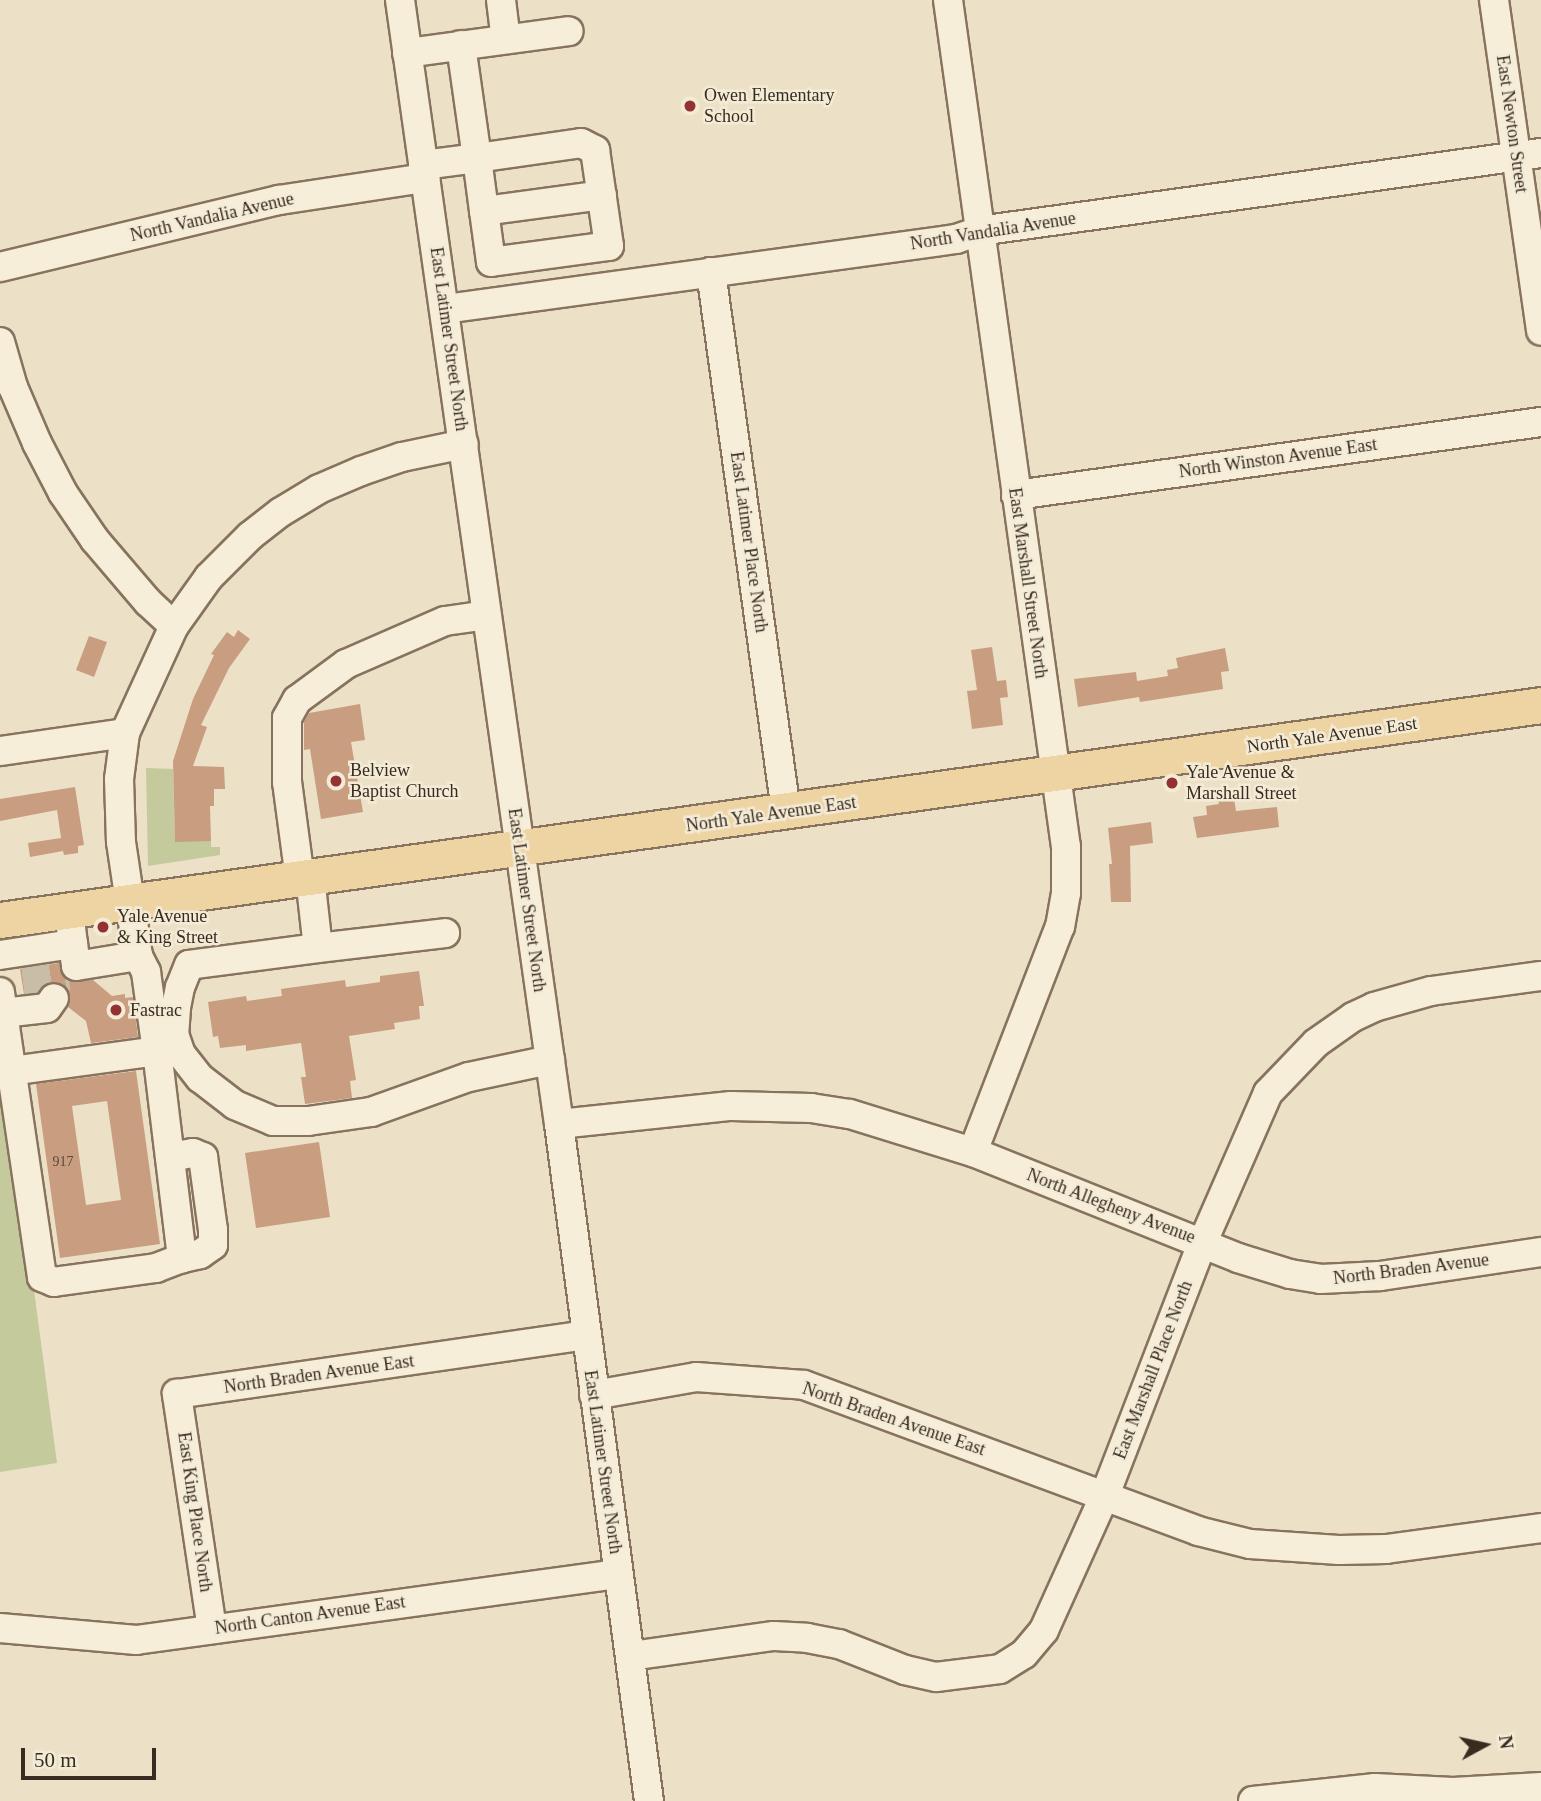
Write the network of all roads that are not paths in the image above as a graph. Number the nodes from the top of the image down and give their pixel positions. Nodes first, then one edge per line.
1 (400, 0) edge
2 (500, 0) edge
3 (948, 0) edge
4 (1494, 0) edge
5 (569, 31) dead end
6 (506, 39) junction
7 (461, 46) junction
8 (407, 53) junction
9 (1529, 155) edge
10 (477, 158) junction
11 (424, 172) junction
12 (600, 184) junction
13 (484, 211) junction
14 (979, 231) junction
15 (609, 246) junction
16 (0, 267) edge
17 (711, 272) junction
18 (615, 286) junction
19 (445, 309) junction
20 (1541, 331) edge
21 (0, 342) edge
22 (1541, 422) edge
23 (464, 444) junction
24 (1016, 495) junction
25 (487, 615) junction
26 (174, 626) junction
27 (1541, 705) edge
28 (125, 733) junction
29 (0, 751) edge
30 (1057, 774) junction
31 (786, 811) junction
32 (519, 849) junction
33 (305, 878) junction
34 (129, 902) junction
35 (0, 920) edge
36 (71, 928) junction
37 (445, 933) dead end
38 (318, 948) junction
39 (0, 955) edge
40 (138, 957) junction
41 (1541, 976) edge
42 (6, 993) edge
43 (54, 998) dead end
44 (157, 1051) junction
45 (550, 1060) junction
46 (11, 1071) junction
47 (559, 1124) junction
48 (972, 1152) junction
49 (1202, 1244) junction
50 (1541, 1252) edge
51 (586, 1335) junction
52 (177, 1394) joint
53 (594, 1395) junction
54 (1105, 1495) junction
55 (1541, 1528) edge
56 (619, 1574) junction
57 (0, 1628) edge
58 (212, 1629) junction
59 (631, 1656) junction
60 (1541, 1787) edge
61 (649, 1801) edge
62 (1253, 1801) edge

1 - 8 street, East Latimer Street North
2 - 6 street
3 - 14 street, East Marshall Street North
4 - 9 street, East Newton Street
5 - 6 street
6 - 7 street
7 - 8 street
7 - 10 street
8 - 11 street, East Latimer Street North
9 - 14 street, North Vandalia Avenue
9 - 20 street, East Newton Street
10 - 11 street, North Vandalia Avenue
10 - 12 street, North Vandalia Avenue
10 - 13 street
11 - 16 street, North Vandalia Avenue
11 - 19 street, East Latimer Street North
12 - 13 street
12 - 15 street
13 - 15 street
14 - 17 street, North Vandalia Avenue
14 - 24 street, East Marshall Street North
15 - 18 street
17 - 18 street, North Vandalia Avenue
17 - 31 street, East Latimer Place North
18 - 19 street, North Vandalia Avenue
19 - 23 street, East Latimer Street North
21 - 26 street
22 - 24 street, North Winston Avenue East
23 - 25 street, East Latimer Street North
23 - 26 street
24 - 30 street, East Marshall Street North
25 - 32 street, East Latimer Street North
25 - 33 street
26 - 28 street
27 - 30 main road, North Yale Avenue East
28 - 29 street
28 - 34 street
30 - 31 main road, North Yale Avenue East
30 - 48 street, East Marshall Street North
31 - 32 main road, North Yale Avenue East
32 - 33 main road, North Yale Avenue East
32 - 45 street, East Latimer Street North
33 - 34 main road, North Yale Avenue East
33 - 38 street
34 - 36 main road, North Yale Avenue East
34 - 40 street
35 - 36 main road, North Yale Avenue East
36 - 39 street
36 - 40 street
37 - 38 street
38 - 45 street
40 - 44 street
41 - 49 street, North Allegheny Avenue
42 - 43 street
42 - 46 street
44 - 46 street
44 - 46 street
45 - 47 street, East Latimer Street North
47 - 48 street, North Allegheny Avenue
47 - 51 street, East Latimer Street North
48 - 49 street, North Allegheny Avenue
49 - 50 street, North Braden Avenue
49 - 54 street, East Marshall Place North
51 - 52 street, North Braden Avenue East
51 - 53 street, East Latimer Street North
52 - 58 street, East King Place North
53 - 54 street, North Braden Avenue East
53 - 56 street, East Latimer Street North
54 - 55 street
54 - 59 street
56 - 58 street, North Canton Avenue East
56 - 59 street, East Latimer Street North
57 - 58 street, North Canton Avenue East
59 - 61 street, East Latimer Street North
60 - 62 street

